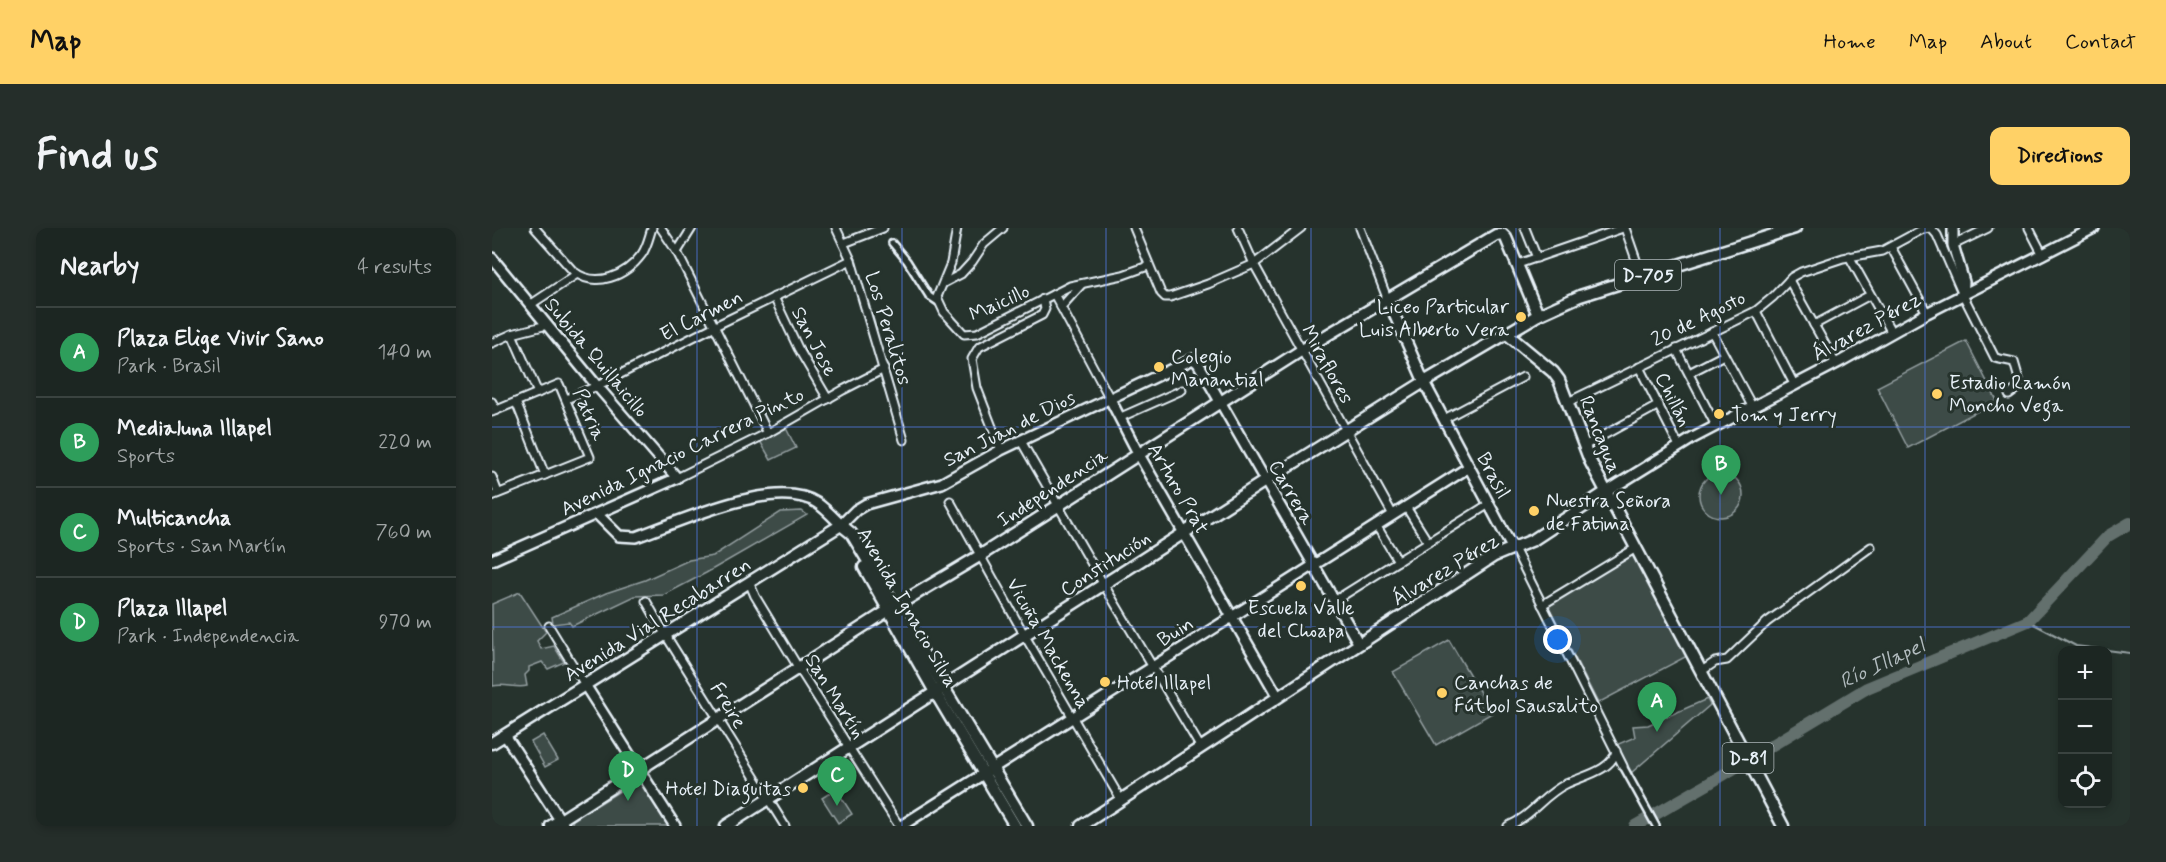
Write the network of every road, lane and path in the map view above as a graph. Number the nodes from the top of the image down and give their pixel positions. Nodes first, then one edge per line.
1 (535, 228) edge
2 (652, 228) edge
3 (661, 228) edge
4 (692, 228) edge
5 (836, 228) edge
6 (883, 228) edge
7 (957, 228) edge
8 (1003, 228) edge
9 (1134, 228) edge
10 (1238, 228) edge
11 (1301, 228) edge
12 (1360, 228) edge
13 (1525, 228) edge
14 (1624, 228) edge
15 (1795, 228) edge
16 (1953, 228) edge
17 (1988, 228) edge
18 (2029, 228) edge
19 (2094, 228) edge
20 (844, 243) junction
21 (892, 243) dead end
22 (1953, 245) junction
23 (1890, 248) junction
24 (678, 252) junction
25 (2043, 255) junction
26 (1849, 256) junction
27 (1536, 258) junction
28 (851, 260) junction
29 (493, 261) edge
30 (1254, 264) junction
31 (1518, 264) junction
32 (1148, 266) junction
33 (577, 274) junction
34 (1642, 277) junction
35 (1789, 280) junction
36 (944, 283) junction
37 (1081, 285) junction
38 (1054, 294) junction
39 (1870, 295) junction
40 (1963, 295) junction
41 (774, 297) junction
42 (1387, 298) junction
43 (1043, 299) junction
44 (938, 302) junction
45 (530, 305) junction
46 (1061, 307) junction
47 (1756, 311) junction
48 (1927, 313) junction
49 (1538, 315) junction
50 (546, 325) junction
51 (1814, 325) junction
52 (715, 326) junction
53 (1712, 332) junction
54 (1892, 333) junction
55 (512, 334) junction
56 (1507, 334) junction
57 (492, 343) edge
58 (1676, 349) junction
59 (1302, 350) junction
60 (1724, 355) junction
61 (1193, 358) joint
62 (1836, 364) junction
63 (1639, 367) junction
64 (884, 369) junction
65 (1689, 373) junction
66 (1523, 378) dead end
67 (1424, 382) junction
68 (597, 386) junction
69 (1795, 386) junction
70 (1182, 390) dead end
71 (538, 393) junction
72 (2009, 395) dead end
73 (1109, 397) junction
74 (566, 399) junction
75 (828, 399) junction
76 (492, 402) edge
77 (516, 402) junction
78 (1220, 402) junction
79 (1568, 402) junction
80 (1659, 405) junction
81 (1753, 408) junction
82 (494, 411) edge
83 (1121, 417) junction
84 (1444, 419) junction
85 (1716, 426) junction
86 (1346, 431) junction
87 (768, 433) junction
88 (904, 440) dead end
89 (1022, 441) junction
90 (1584, 446) junction
91 (1679, 446) junction
92 (1001, 450) junction
93 (1138, 453) junction
94 (1469, 467) junction
95 (545, 475) junction
96 (492, 477) edge
97 (677, 478) junction
98 (1265, 481) junction
99 (1606, 492) junction
100 (495, 495) edge
101 (950, 501) dead end
102 (1057, 504) junction
103 (1489, 504) junction
104 (1406, 507) junction
105 (597, 514) junction
106 (1393, 515) junction
107 (841, 525) junction
108 (1376, 525) junction
109 (1185, 533) junction
110 (1428, 542) junction
111 (1871, 547) dead end
112 (1514, 548) junction
113 (1636, 548) junction
114 (981, 555) junction
115 (492, 560) edge
116 (1398, 561) junction
117 (1313, 564) junction
118 (749, 582) junction
119 (1104, 585) junction
120 (646, 601) dead end
121 (1334, 601) junction
122 (1542, 605) junction
123 (892, 608) junction
124 (1231, 616) junction
125 (549, 626) dead end
126 (665, 634) junction
127 (1025, 636) junction
128 (1359, 644) junction
129 (1152, 666) junction
130 (798, 668) junction
131 (1702, 671) junction
132 (585, 685) junction
133 (939, 690) junction
134 (1278, 697) junction
135 (1072, 717) junction
136 (718, 719) junction
137 (505, 735) junction
138 (492, 743) edge
139 (849, 747) junction
140 (1202, 748) junction
141 (1616, 751) junction
142 (1623, 766) joint
143 (639, 770) junction
144 (988, 770) junction
145 (768, 799) junction
146 (1121, 800) junction
147 (559, 824) edge
148 (675, 826) edge
149 (726, 826) edge
150 (785, 826) edge
151 (900, 826) edge
152 (1015, 826) edge
153 (1027, 826) edge
154 (1081, 826) edge
155 (1508, 826) edge
156 (1656, 826) edge
157 (1783, 826) edge

1 - 33 street
2 - 33 street
3 - 24 street
4 - 24 street
5 - 20 street, Los Peralitos
6 - 20 street
7 - 36 street, Maicillo
8 - 36 street
9 - 32 street
10 - 30 street, Miraflores
11 - 30 street
12 - 42 street, Brasil
13 - 27 street
14 - 27 street
14 - 34 street
15 - 34 main road, D-705
16 - 22 street
17 - 22 street
18 - 25 street
19 - 25 street, Álvarez Pérez
20 - 28 street, Los Peralitos
21 - 44 street
22 - 40 street
23 - 26 street, 20 de Agosto
23 - 40 street, 20 de Agosto
23 - 48 street
24 - 52 street
25 - 40 street, Álvarez Pérez
26 - 35 street, 20 de Agosto
26 - 39 street
27 - 31 street
28 - 41 street, El Carmen
28 - 64 street, Los Peralitos
29 - 45 street, Subida Quillaicillo
30 - 32 street
30 - 59 street, Miraflores
31 - 42 main road, Independencia
31 - 49 main road, Independencia
32 - 37 street
33 - 45 street
34 - 49 main road, D-705
35 - 47 street, 20 de Agosto
35 - 51 street
36 - 44 street, Maicillo
37 - 38 street
37 - 46 street
38 - 43 street
38 - 46 street, Arturo Prat
39 - 51 street
39 - 54 street
40 - 48 street, Álvarez Pérez
40 - 72 street
41 - 52 street, El Carmen
41 - 75 street, San Jose
42 - 59 main road, Independencia
42 - 67 street, Brasil
43 - 44 street, Maicillo
43 - 92 street, Maicillo
45 - 50 street, Subida Quillaicillo
46 - 73 street, Arturo Prat
47 - 53 street, 20 de Agosto
47 - 69 street
48 - 54 street, Álvarez Pérez
49 - 56 main road, D-705
50 - 55 street
50 - 68 street, Subida Quillaicillo
51 - 62 street
52 - 68 street, El Carmen
52 - 87 street
53 - 58 street, 20 de Agosto
53 - 60 street
54 - 62 street, Álvarez Pérez
55 - 57 street
55 - 71 street
56 - 67 main road, Constitución
56 - 79 main road, Rancagua / D-81
58 - 63 street, 20 de Agosto
58 - 65 street
59 - 78 main road, Independencia
59 - 86 street, Miraflores
60 - 65 street
60 - 81 street
61 - 73 street, San Juan de Dios
61 - 78 street, Carrera
62 - 69 street, Álvarez Pérez
63 - 79 street, 20 de Agosto
63 - 80 street, Chillán
64 - 75 street, Avenida Ignacio Carrera Pinto
64 - 88 street, Los Peralitos
65 - 85 street
66 - 84 street
67 - 84 street, Brasil
67 - 86 main road, Constitución
68 - 74 street, El Carmen
68 - 97 street, Subida Quillaicillo
69 - 81 street, Álvarez Pérez
70 - 83 street
71 - 74 street, Patria
71 - 77 street
73 - 83 street, Arturo Prat
73 - 89 street, San Juan de Dios
74 - 95 street, Patria
75 - 87 street, Avenida Ignacio Carrera Pinto
76 - 82 street
77 - 82 street
77 - 95 street
78 - 93 main road, Independencia
78 - 98 street, Carrera
79 - 90 main road, Rancagua / D-81
80 - 90 street
80 - 91 street, Chillán
81 - 85 street, Álvarez Pérez
83 - 93 street, Arturo Prat
84 - 94 street, Brasil
85 - 91 street, Álvarez Pérez
86 - 98 main road, Constitución
86 - 106 street, Miraflores
87 - 97 street, Avenida Ignacio Carrera Pinto
89 - 92 street, San Juan de Dios
89 - 102 street
90 - 99 main road, Rancagua / D-81
91 - 99 street, Álvarez Pérez
92 - 107 street, San Juan de Dios
93 - 102 main road, Independencia
93 - 109 street, Arturo Prat
94 - 103 street, Brasil
94 - 104 street, Buin
95 - 100 street
96 - 100 street
97 - 105 street, Avenida Ignacio Carrera Pinto
98 - 109 main road, Constitución
98 - 117 street, Carrera
99 - 112 main road, Álvarez Pérez
99 - 113 main road, Rancagua / D-81
101 - 114 street, Vicuña Mackenna
102 - 114 main road, Independencia
102 - 119 street
103 - 110 street
103 - 112 street, Brasil
104 - 106 street, Buin
104 - 110 street
105 - 107 street
105 - 115 street, Avenida Ignacio Carrera Pinto
106 - 108 street, Buin
107 - 118 main road, Avenida Vial Recabarren
107 - 123 main road, Avenida Ignacio Silva
108 - 116 street
108 - 117 street, Buin
109 - 119 main road, Constitución
109 - 124 street, Arturo Prat
110 - 116 street
111 - 131 street
112 - 122 street, Brasil
112 - 128 main road, Álvarez Pérez
113 - 122 street
113 - 131 main road, Rancagua / D-81
114 - 123 main road, Independencia
114 - 127 street, Vicuña Mackenna
116 - 121 street
117 - 121 street, Carrera
117 - 124 street, Buin
118 - 126 main road, Avenida Vial Recabarren
118 - 130 street, San Martín
119 - 127 main road, Constitución
119 - 129 street
120 - 126 street, Freire
121 - 128 street, Carrera
122 - 141 street, Brasil
123 - 130 main road, Independencia
123 - 133 main road, Avenida Ignacio Silva
124 - 129 street, Buin
124 - 134 street, Arturo Prat
125 - 132 street
126 - 132 main road, Avenida Vial Recabarren
126 - 136 street, Freire
127 - 133 main road, Constitución
127 - 135 street, Vicuña Mackenna
128 - 134 main road, Álvarez Pérez
129 - 135 street, Buin
129 - 140 street
130 - 136 main road, Independencia
130 - 139 street, San Martín
131 - 157 main road, Rancagua / D-81
132 - 137 main road, Avenida Vial Recabarren
132 - 143 street
133 - 139 main road, Constitución
133 - 144 main road, Avenida Ignacio Silva
134 - 140 main road, Álvarez Pérez
135 - 144 street, Buin
135 - 146 street, Vicuña Mackenna
136 - 143 main road, Independencia
136 - 145 street, Freire
137 - 138 main road, Avenida Vial Recabarren
137 - 147 street
139 - 145 main road, Constitución
139 - 151 street, San Martín
140 - 146 main road, Álvarez Pérez
141 - 142 street, Brasil
141 - 155 street
142 - 156 street
143 - 147 main road, Independencia
143 - 148 street
144 - 151 street, Buin
144 - 152 main road, Avenida Ignacio Silva
144 - 153 main road, Avenida Ignacio Silva
145 - 149 main road, Constitución
145 - 150 street, Freire
146 - 154 main road, Álvarez Pérez

